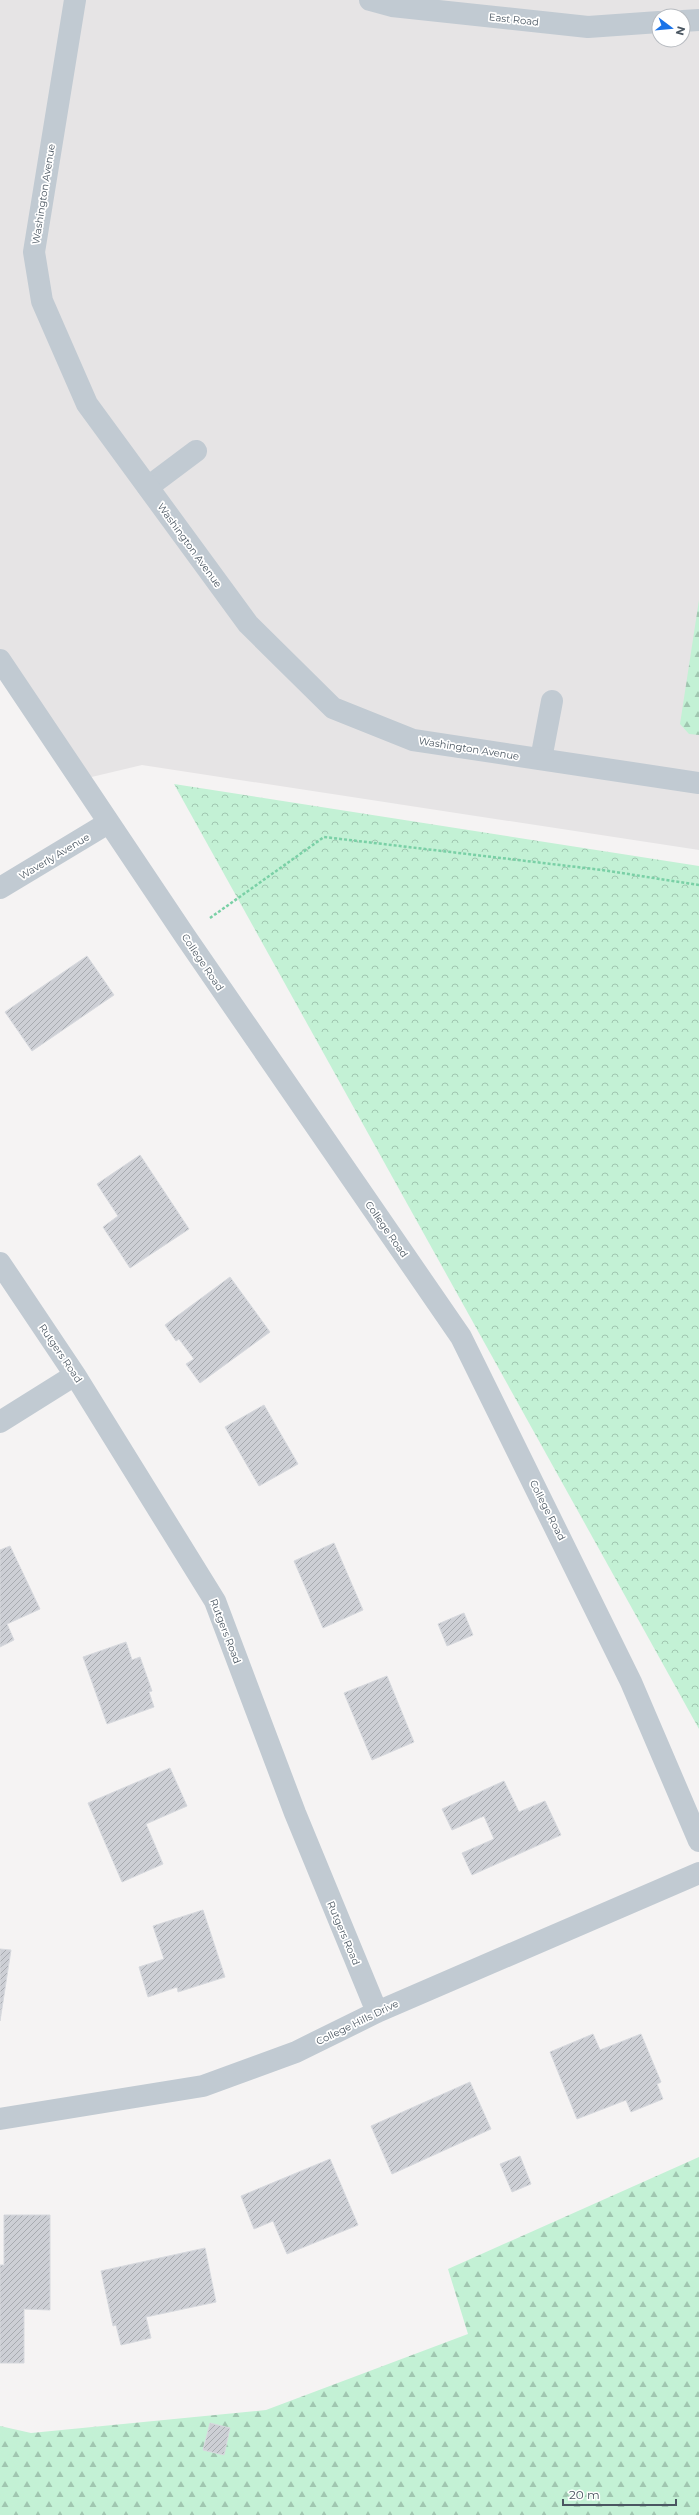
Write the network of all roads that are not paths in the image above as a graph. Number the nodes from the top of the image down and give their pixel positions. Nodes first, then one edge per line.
1 (75, 0) edge
2 (370, 0) edge
3 (651, 23) edge
4 (196, 451) dead end
5 (148, 487) junction
6 (0, 660) edge
7 (552, 701) dead end
8 (541, 759) junction
9 (699, 783) edge
10 (108, 823) junction
11 (0, 888) edge
12 (0, 1263) edge
13 (75, 1375) junction
14 (0, 1422) edge
15 (699, 1841) edge
16 (699, 1873) edge
17 (377, 2012) junction
18 (0, 2119) edge

1 - 5 street, Washington Avenue
2 - 3 street, East Road
4 - 5 street
5 - 8 street, Washington Avenue
6 - 10 street, College Road
7 - 8 street
8 - 9 street, Washington Avenue
10 - 11 street, Waverly Avenue
10 - 15 street, College Road
12 - 13 street, Rutgers Road
13 - 14 street
13 - 17 street, Rutgers Road
16 - 17 street, College Hills Drive
17 - 18 street, College Hills Drive

